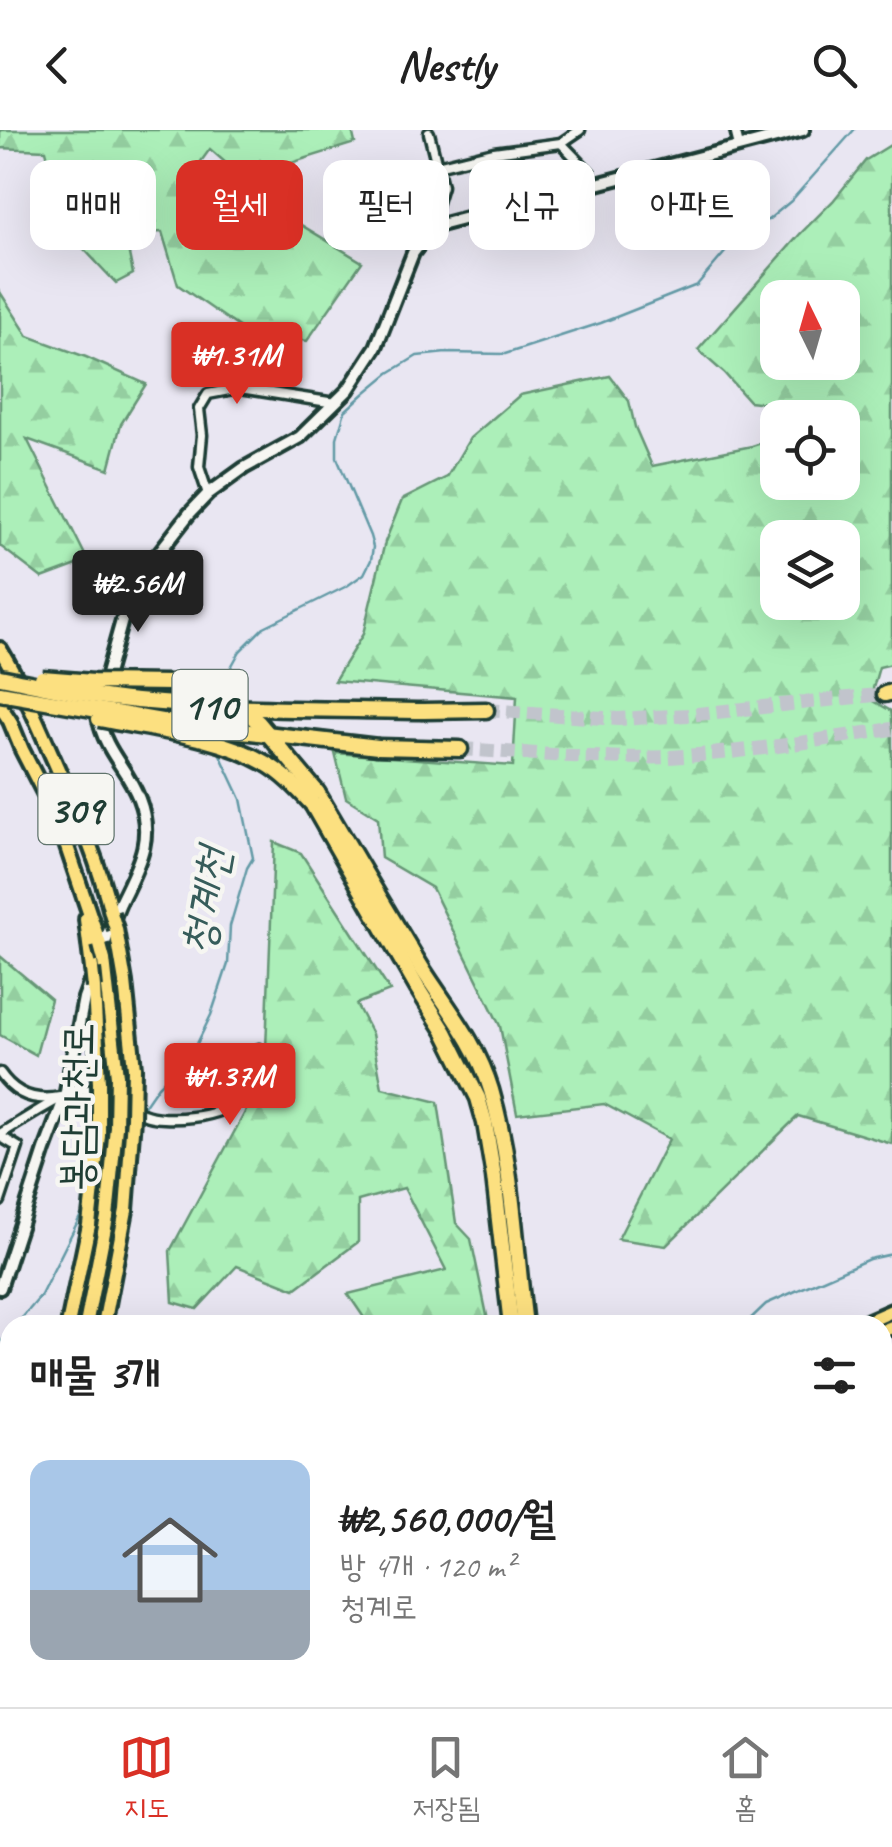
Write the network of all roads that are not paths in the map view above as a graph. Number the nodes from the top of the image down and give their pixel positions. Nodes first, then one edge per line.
1 (580, 130) edge
2 (736, 130) edge
3 (803, 130) edge
4 (429, 133) dead end
5 (562, 143) junction
6 (740, 146) junction
7 (436, 160) edge
8 (578, 160) edge
9 (449, 163) edge
10 (595, 183) edge
11 (415, 250) edge
12 (335, 403) junction
13 (208, 494) junction
14 (0, 649) edge
15 (0, 663) edge
16 (0, 674) edge
17 (0, 700) edge
18 (486, 710) tunnel mouth
19 (0, 720) edge
20 (44, 736) junction
21 (460, 749) tunnel mouth
22 (22, 750) junction
23 (314, 798) junction
24 (84, 892) junction
25 (259, 1049) dead end
26 (0, 1073) edge
27 (102, 1087) junction
28 (65, 1096) junction
29 (0, 1135) edge
30 (0, 1201) edge
31 (2, 1240) dead end
32 (15, 1243) junction
33 (0, 1288) edge
34 (70, 1315) edge
35 (88, 1315) edge
36 (109, 1315) edge
37 (510, 1315) edge
38 (523, 1315) edge

1 - 5 street
2 - 6 street
3 - 6 street
4 - 7 street
5 - 8 street
5 - 9 street
6 - 10 street
11 - 12 street
12 - 13 street
12 - 13 street
13 - 28 street
14 - 20 main road, 봉담과천로
15 - 20 main road, 봉담과천로 / 309
16 - 18 highway, 110, bridge
16 - 23 highway, bridge
17 - 21 highway, 110, bridge
17 - 22 main road, 봉담과천로 / 309
17 - 23 highway, bridge
19 - 22 main road, 봉담과천로
20 - 36 main road, 봉담과천로 / 309, bridge
22 - 24 main road, 봉담과천로 / 309
23 - 37 highway
23 - 38 highway
24 - 27 main road, 봉담과천로, bridge
24 - 35 main road, 봉담과천로 / 309, bridge
25 - 27 street, bridge
26 - 28 street
27 - 28 street
27 - 34 main road, 봉담과천로, bridge
28 - 29 street
28 - 32 street
29 - 30 street
31 - 32 street
32 - 33 street

